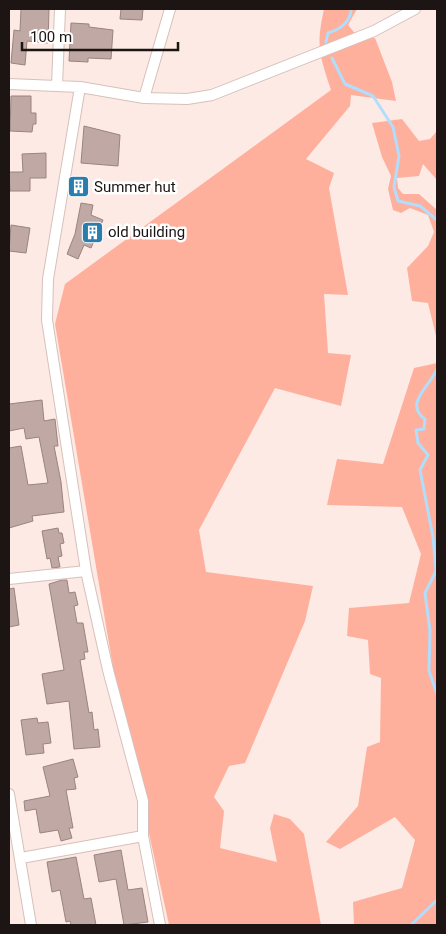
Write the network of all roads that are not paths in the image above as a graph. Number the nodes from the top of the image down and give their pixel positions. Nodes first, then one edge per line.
1 (60, 9) edge
2 (170, 9) edge
3 (415, 9) edge
4 (9, 84) edge
5 (57, 86) junction
6 (80, 87) junction
7 (144, 98) junction
8 (86, 571) junction
9 (9, 579) edge
10 (9, 794) edge
11 (143, 836) junction
12 (21, 858) junction
13 (31, 925) edge
14 (160, 925) edge

1 - 5 street
2 - 7 street
3 - 7 street
4 - 5 street
5 - 6 street
6 - 7 street
6 - 8 street
8 - 9 street
8 - 11 street
10 - 12 street
11 - 12 street
11 - 14 street
12 - 13 street

